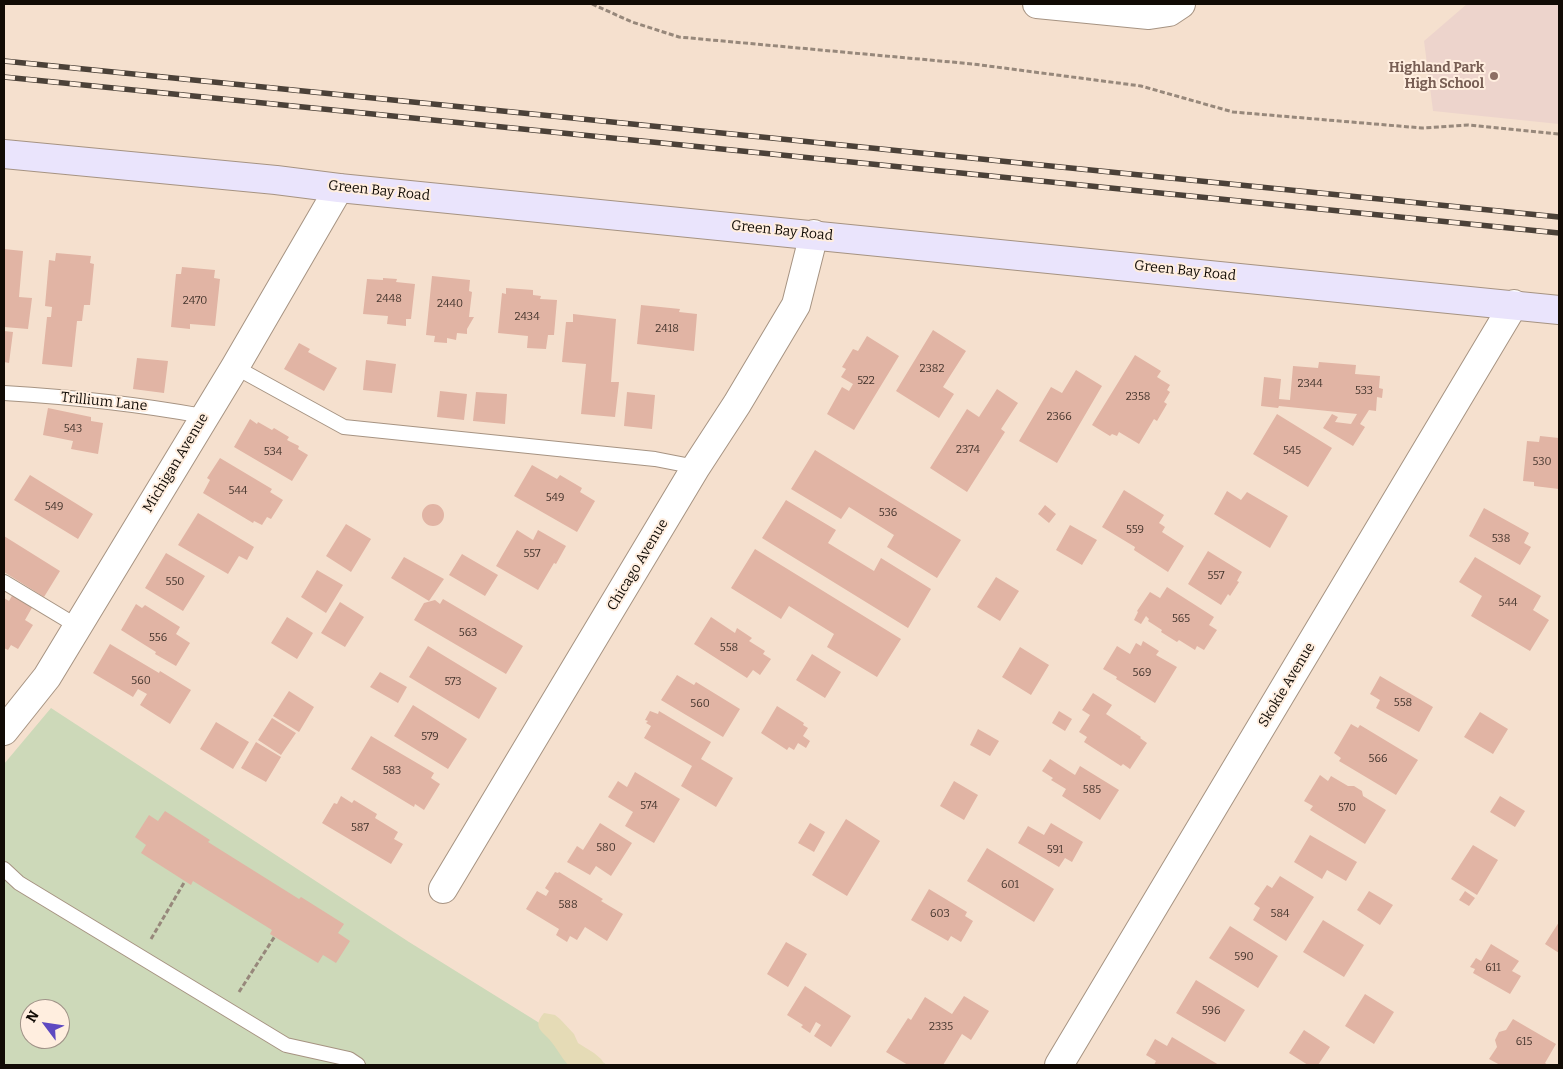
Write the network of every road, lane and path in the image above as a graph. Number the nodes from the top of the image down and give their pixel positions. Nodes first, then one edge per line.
1 (592, 4) edge
2 (1037, 4) edge
3 (1181, 4) edge
4 (1559, 134) edge
5 (4, 154) edge
6 (339, 188) junction
7 (814, 234) junction
8 (1514, 304) junction
9 (1559, 310) edge
10 (235, 366) junction
11 (4, 393) edge
12 (203, 416) junction
13 (696, 468) junction
14 (4, 582) edge
15 (77, 626) junction
16 (4, 731) edge
17 (4, 869) edge
18 (185, 881) dead end
19 (443, 889) dead end
20 (275, 936) dead end
21 (140, 956) junction
22 (228, 1010) junction
23 (358, 1065) edge
24 (1060, 1065) edge

1 - 4 path
2 - 3 street
5 - 6 main road, Green Bay Road
6 - 7 main road, Green Bay Road
6 - 10 street, Michigan Avenue
7 - 8 main road, Green Bay Road
7 - 13 street, Chicago Avenue
8 - 9 main road, Green Bay Road
8 - 24 street, Skokie Avenue
10 - 12 street, Michigan Avenue
10 - 13 lane
11 - 12 lane, Trillium Lane
12 - 15 street, Michigan Avenue
13 - 19 street, Chicago Avenue
14 - 15 lane
15 - 16 street, Michigan Avenue
17 - 21 lane
18 - 21 path
20 - 22 path
21 - 22 lane
22 - 23 lane

